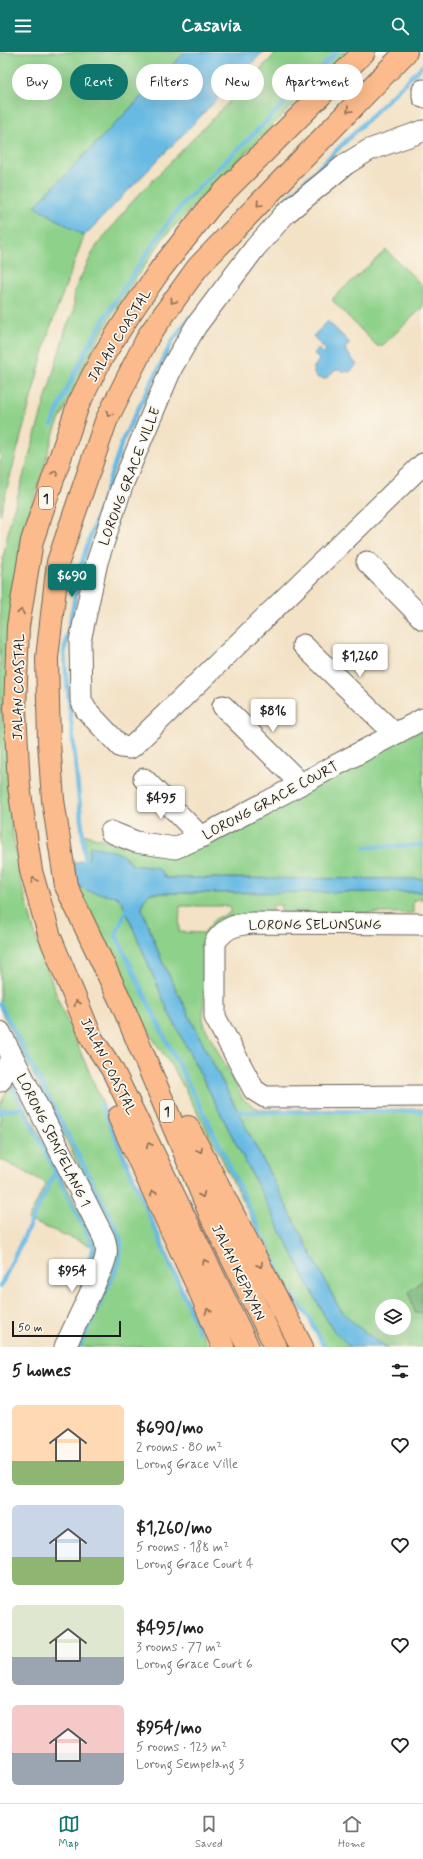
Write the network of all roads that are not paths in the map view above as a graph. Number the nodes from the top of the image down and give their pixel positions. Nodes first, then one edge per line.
1 (364, 52) edge
2 (406, 52) edge
3 (423, 90) edge
4 (423, 97) edge
5 (423, 131) edge
6 (423, 464) edge
7 (367, 562) dead end
8 (423, 619) edge
9 (303, 645) dead end
10 (223, 706) dead end
11 (423, 719) edge
12 (395, 734) junction
13 (144, 779) dead end
14 (300, 784) junction
15 (111, 832) dead end
16 (201, 836) junction
17 (423, 924) edge
18 (122, 1004) junction
19 (0, 1032) edge
20 (92, 1039) junction
21 (12, 1056) junction
22 (0, 1081) edge
23 (423, 1096) edge
24 (212, 1218) joint
25 (190, 1231) joint
26 (65, 1347) edge
27 (223, 1347) edge
28 (248, 1347) edge
29 (276, 1347) edge
30 (302, 1347) edge

20 -> 1 highway, JALAN COASTAL / 1
2 -> 18 highway, JALAN COASTAL / 1
3 - 4 street
5 - 6 street, LORONG GRACE VILLE
7 - 8 street
9 - 12 street
10 - 14 street
11 - 12 street, LORONG GRACE COURT
12 - 14 street, LORONG GRACE COURT
13 - 16 street
14 - 16 street, LORONG GRACE COURT
15 - 16 street, LORONG GRACE COURT
17 - 23 street, LORONG SELUNSUNG
18 -> 24 highway, JALAN COASTAL / 1
18 -> 30 highway
19 - 21 street, LORONG SEMPELANG 1
25 -> 20 highway, JALAN COASTAL / 1
27 -> 20 highway
21 - 22 street
21 - 26 street, LORONG SEMPELANG 1
24 - 29 highway, JALAN KEPAYAN / 1
28 -> 25 highway, JALAN KEPAYAN / 1

